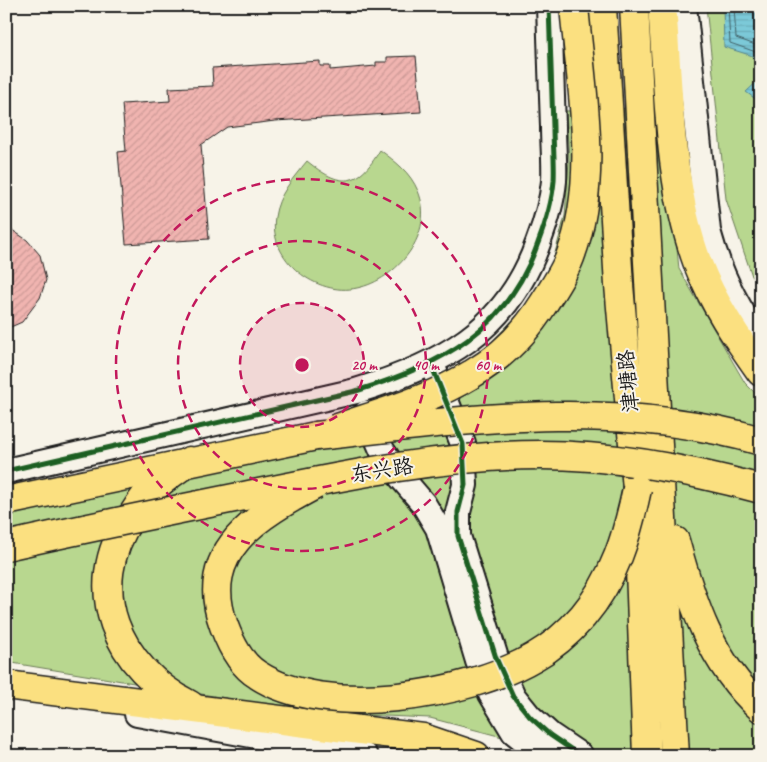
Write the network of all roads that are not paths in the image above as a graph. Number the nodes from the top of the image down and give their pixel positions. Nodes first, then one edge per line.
1 (549, 6) edge
2 (574, 6) edge
3 (602, 6) edge
4 (634, 6) edge
5 (662, 6) edge
6 (684, 6) edge
7 (761, 340) edge
8 (431, 364) junction
9 (761, 372) edge
10 (356, 391) junction
11 (316, 436) junction
12 (761, 441) edge
13 (6, 471) edge
14 (325, 480) junction
15 (147, 482) junction
16 (649, 489) junction
17 (761, 489) edge
18 (6, 501) edge
19 (6, 546) edge
20 (6, 684) edge
21 (6, 697) edge
22 (196, 708) junction
23 (761, 708) edge
24 (366, 756) edge
25 (476, 756) edge
26 (544, 756) edge
27 (581, 756) edge
28 (646, 756) edge
29 (675, 756) edge

1 - 8 street
2 - 11 main road, bridge
3 - 16 main road, 津塘路
4 - 16 main road, 津塘路
5 - 9 main road
6 - 7 street
8 - 10 street
8 - 27 street
10 - 13 street
10 - 26 street
11 - 12 main road, 东兴路, bridge
11 - 15 main road, 东兴路
14 - 16 main road, bridge
14 - 17 main road, 东兴路, bridge
14 - 19 main road, 东兴路, bridge
15 - 18 main road, 东兴路
15 - 22 main road
16 - 23 main road
16 - 28 main road, 津塘路, bridge
16 - 29 main road, 津塘路
20 - 22 main road
21 - 24 street
22 - 25 main road

